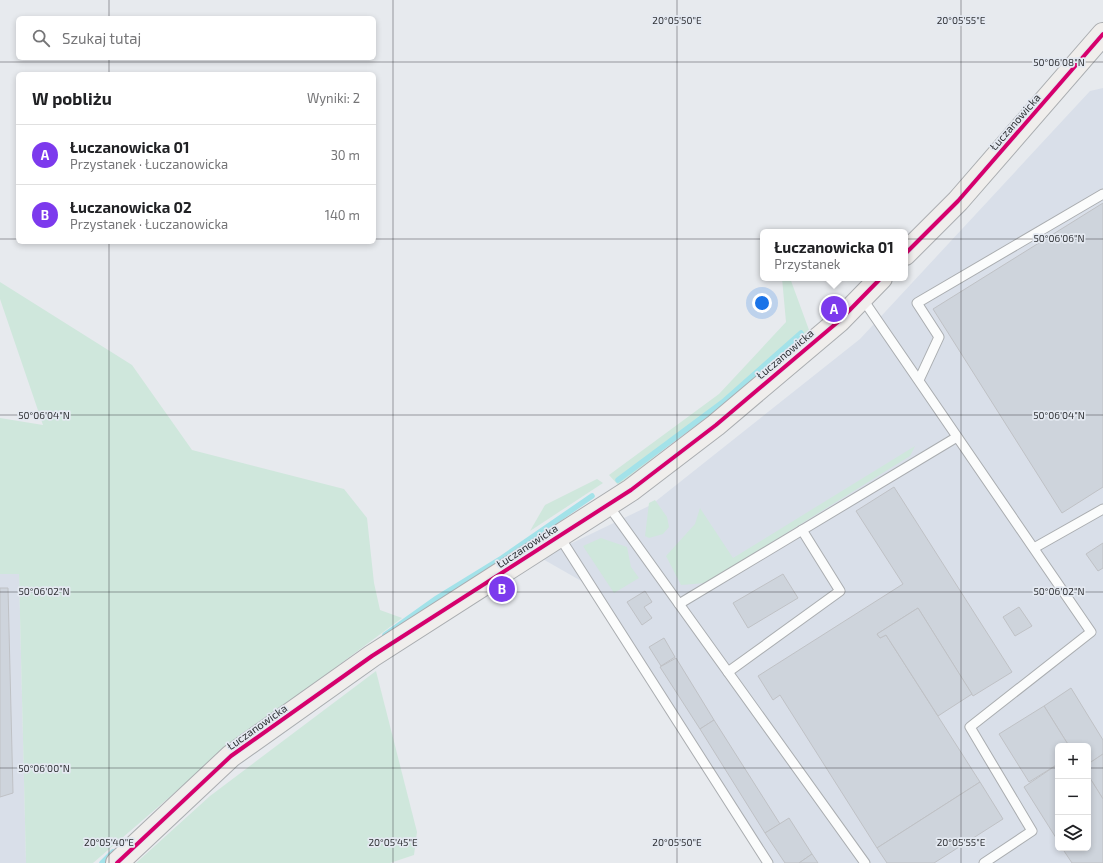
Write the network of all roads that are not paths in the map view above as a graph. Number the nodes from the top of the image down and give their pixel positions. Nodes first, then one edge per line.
1 (1103, 34) edge
2 (1103, 194) edge
3 (908, 251) edge
4 (878, 281) edge
5 (862, 297) junction
6 (919, 380) junction
7 (957, 437) junction
8 (608, 505) junction
9 (1103, 509) edge
10 (802, 530) junction
11 (559, 536) junction
12 (1034, 548) junction
13 (679, 604) junction
14 (728, 672) junction
15 (117, 863) edge
16 (768, 863) edge
17 (865, 863) edge
18 (984, 863) edge

1 - 3 street, Łuczanowicka
2 - 6 lane
4 - 5 street, Łuczanowicka
5 - 6 lane
5 - 8 street, Łuczanowicka
6 - 7 lane
7 - 10 lane
7 - 12 lane
8 - 11 street, Łuczanowicka
8 - 13 lane
9 - 12 lane
10 - 13 lane
10 - 14 lane
11 - 15 street, Łuczanowicka
11 - 16 lane
12 - 18 lane
13 - 14 lane
14 - 17 lane

